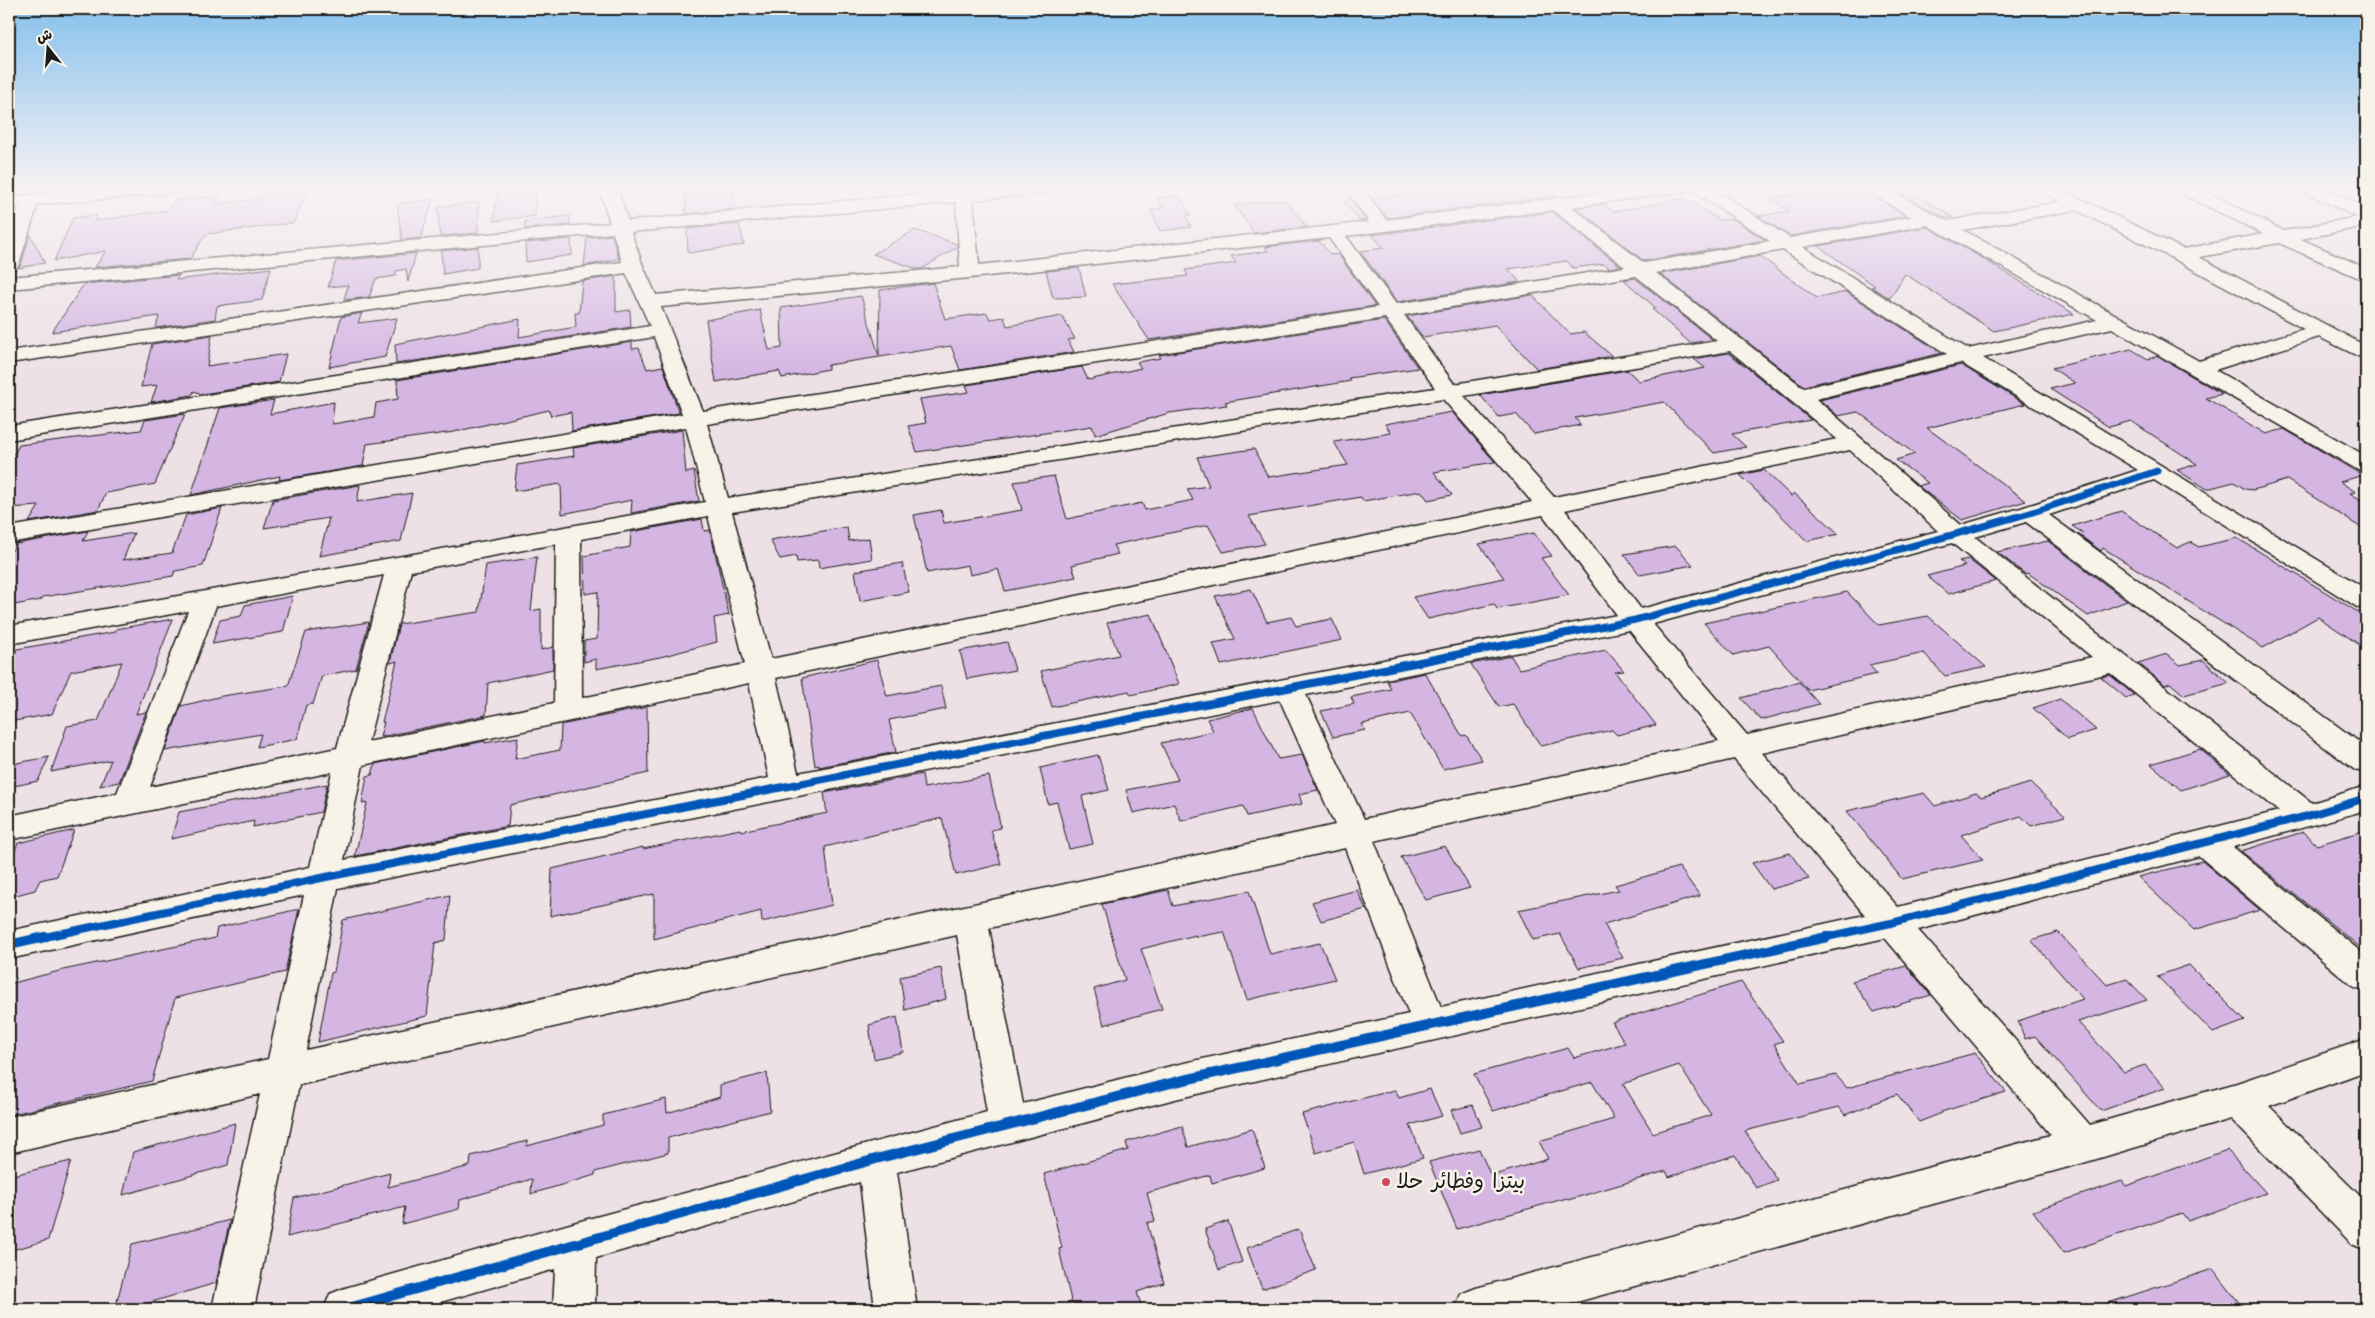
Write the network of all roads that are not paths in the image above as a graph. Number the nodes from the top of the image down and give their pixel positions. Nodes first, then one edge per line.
1 (14, 250) edge
2 (368, 250) edge
3 (628, 250) edge
4 (968, 250) edge
5 (1175, 250) edge
6 (1347, 250) edge
7 (1614, 250) edge
8 (1755, 250) edge
9 (1797, 250) edge
10 (1985, 250) edge
11 (2171, 250) edge
12 (2212, 250) edge
13 (2310, 250) edge
14 (2181, 255) junction
15 (9, 264) edge
16 (633, 266) junction
17 (1639, 269) junction
18 (970, 272) junction
19 (2366, 275) edge
20 (9, 283) edge
21 (649, 302) junction
22 (1390, 310) junction
23 (2114, 322) junction
24 (662, 330) junction
25 (2321, 330) junction
26 (1733, 344) junction
27 (2366, 354) edge
28 (1963, 356) junction
29 (9, 357) edge
30 (2199, 368) junction
31 (1448, 391) junction
32 (1800, 396) junction
33 (695, 419) junction
34 (9, 433) edge
35 (1855, 442) junction
36 (2366, 465) edge
37 (2157, 471) junction
38 (1548, 505) junction
39 (718, 507) junction
40 (2030, 513) junction
41 (1956, 534) junction
42 (9, 535) edge
43 (569, 536) junction
44 (400, 565) junction
45 (206, 598) junction
46 (2366, 601) edge
47 (1635, 620) junction
48 (9, 635) edge
49 (2114, 662) junction
50 (761, 672) junction
51 (1289, 688) junction
52 (568, 711) junction
53 (1741, 748) junction
54 (350, 756) junction
55 (2366, 762) edge
56 (786, 787) junction
57 (2366, 798) edge
58 (129, 802) junction
59 (2307, 816) junction
60 (9, 828) edge
61 (1355, 834) junction
62 (2204, 842) junction
63 (326, 877) junction
64 (970, 917) junction
65 (1891, 923) junction
66 (9, 946) edge
67 (2366, 976) edge
68 (1431, 1025) junction
69 (2366, 1055) edge
70 (283, 1071) junction
71 (2237, 1100) junction
72 (1008, 1124) junction
73 (9, 1135) edge
74 (2084, 1145) junction
75 (876, 1159) junction
76 (2366, 1230) edge
77 (577, 1242) junction
78 (233, 1309) edge
79 (346, 1309) edge
80 (574, 1309) edge
81 (896, 1309) edge
82 (1476, 1309) edge

1 - 15 street
2 - 20 street
3 - 16 street
4 - 18 street
5 - 18 street
6 - 22 street
7 - 17 street
8 - 17 street
9 - 28 street
10 - 23 street
11 - 14 street
12 - 14 street
13 - 19 street
14 - 25 street
16 - 21 street
16 - 29 street
17 - 22 street
17 - 26 street
18 - 21 street
21 - 24 street
22 - 31 street
22 - 33 street
23 - 28 street
23 - 30 street
24 - 33 street
24 - 34 street
25 - 27 street
25 - 30 street
26 - 31 street
26 - 32 street
28 - 32 street
28 - 37 street
30 - 36 street
31 - 38 street
31 - 39 street
32 - 35 street
33 - 39 street
33 - 42 street
35 - 38 street
35 - 41 street
37 - 40 street
37 - 46 street
38 - 47 street
38 - 50 street
39 - 43 street
39 - 50 street
40 - 41 street
40 - 55 street
41 - 47 street
41 - 49 street
43 - 44 street
43 - 52 street
44 - 45 street
44 - 54 street
45 - 48 street
45 - 58 street
47 - 51 street
47 - 53 street
49 - 53 street
49 - 59 street
50 - 52 street
50 - 56 street
51 - 56 street
51 - 61 street
52 - 54 street
53 - 61 street
53 - 65 street
54 - 58 street
54 - 63 street
56 - 63 street
57 - 59 street
58 - 60 street
59 - 62 street
61 - 64 street
61 - 68 street
62 - 65 street
62 - 67 street
63 - 66 street
63 - 70 street
64 - 70 street
64 - 72 street
65 - 68 street
65 - 74 street
68 - 72 street
69 - 71 street
70 - 73 street
70 - 78 street
71 - 74 street
71 - 76 street
72 - 75 street
74 - 82 street
75 - 77 street
75 - 81 street
77 - 79 street
77 - 80 street

